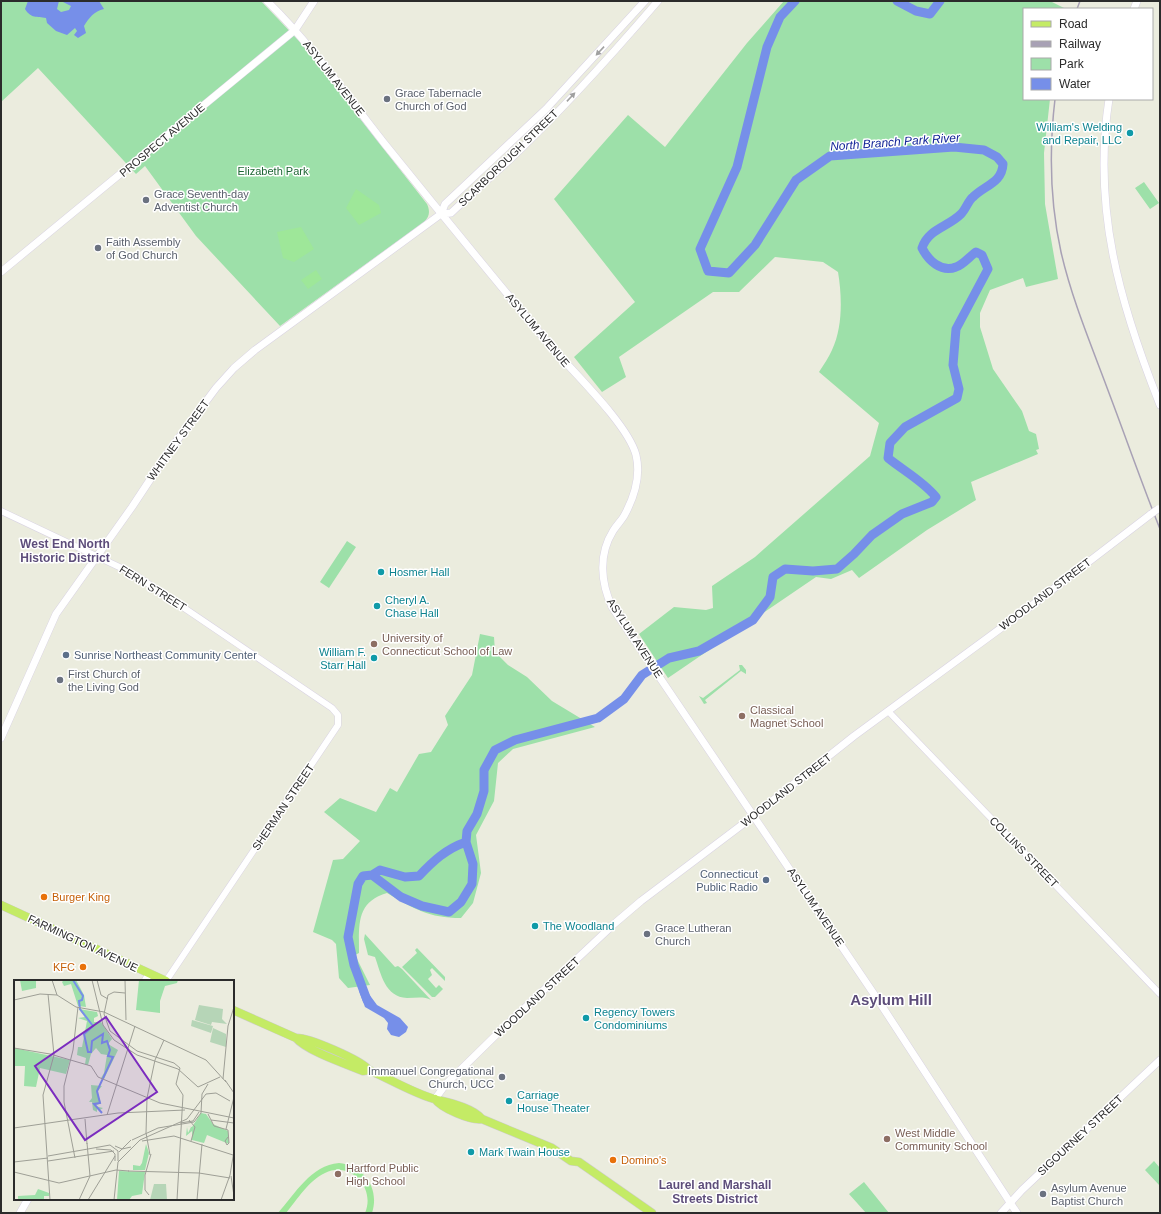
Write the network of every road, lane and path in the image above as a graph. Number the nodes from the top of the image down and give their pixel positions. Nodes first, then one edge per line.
1 (267, 1) edge
2 (314, 1) edge
3 (645, 1) edge
4 (658, 1) edge
5 (295, 30) junction
6 (613, 37) junction
7 (621, 44) junction
8 (1109, 100) edge
9 (546, 109) junction
10 (553, 116) junction
11 (498, 156) junction
12 (506, 163) junction
13 (441, 214) junction
14 (1, 272) edge
15 (1160, 405) edge
16 (1159, 508) edge
17 (1, 511) edge
18 (97, 556) junction
19 (256, 656) joint
20 (888, 711) junction
21 (1, 738) edge
22 (753, 816) junction
23 (1, 905) edge
24 (147, 977) edge
25 (161, 980) edge
26 (167, 980) edge
27 (1160, 994) edge
28 (234, 1010) edge
29 (1160, 1060) edge
30 (435, 1099) junction
31 (27, 1200) edge
32 (1010, 1202) junction
33 (20, 1213) edge
34 (652, 1213) edge
35 (1001, 1213) edge
36 (1017, 1213) edge

1 - 5 main road, ASYLUM AVENUE
2 - 5 main road, PROSPECT AVENUE
3 - 6 main road, SCARBOROUGH STREET
4 - 7 main road, SCARBOROUGH STREET
5 - 13 main road, ASYLUM AVENUE
5 - 14 main road, PROSPECT AVENUE
6 - 7 main road
6 -> 9 main road, SCARBOROUGH STREET
10 -> 7 main road, SCARBOROUGH STREET
8 - 15 main road
9 - 10 main road
9 - 11 main road, SCARBOROUGH STREET
10 - 12 main road, SCARBOROUGH STREET
11 - 12 main road
11 - 13 main road, SCARBOROUGH STREET
12 - 13 main road, SCARBOROUGH STREET
13 - 18 main road, WHITNEY STREET
13 - 22 main road, ASYLUM AVENUE
16 - 20 main road, WOODLAND STREET, bridge
17 - 18 street, FERN STREET
18 - 19 street, FERN STREET
18 - 21 main road, WHITNEY STREET
19 - 26 street, SHERMAN STREET
20 - 22 main road, WOODLAND STREET
20 - 27 street, COLLINS STREET
22 - 30 main road, WOODLAND STREET
22 - 32 main road, ASYLUM AVENUE
23 - 24 main road, FARMINGTON AVENUE
24 - 25 main road, FARMINGTON AVENUE
28 - 30 main road
29 - 32 main road, SIGOURNEY STREET
30 - 34 main road
31 - 33 main road
32 - 35 main road, SIGOURNEY STREET
32 - 36 main road, ASYLUM AVENUE

